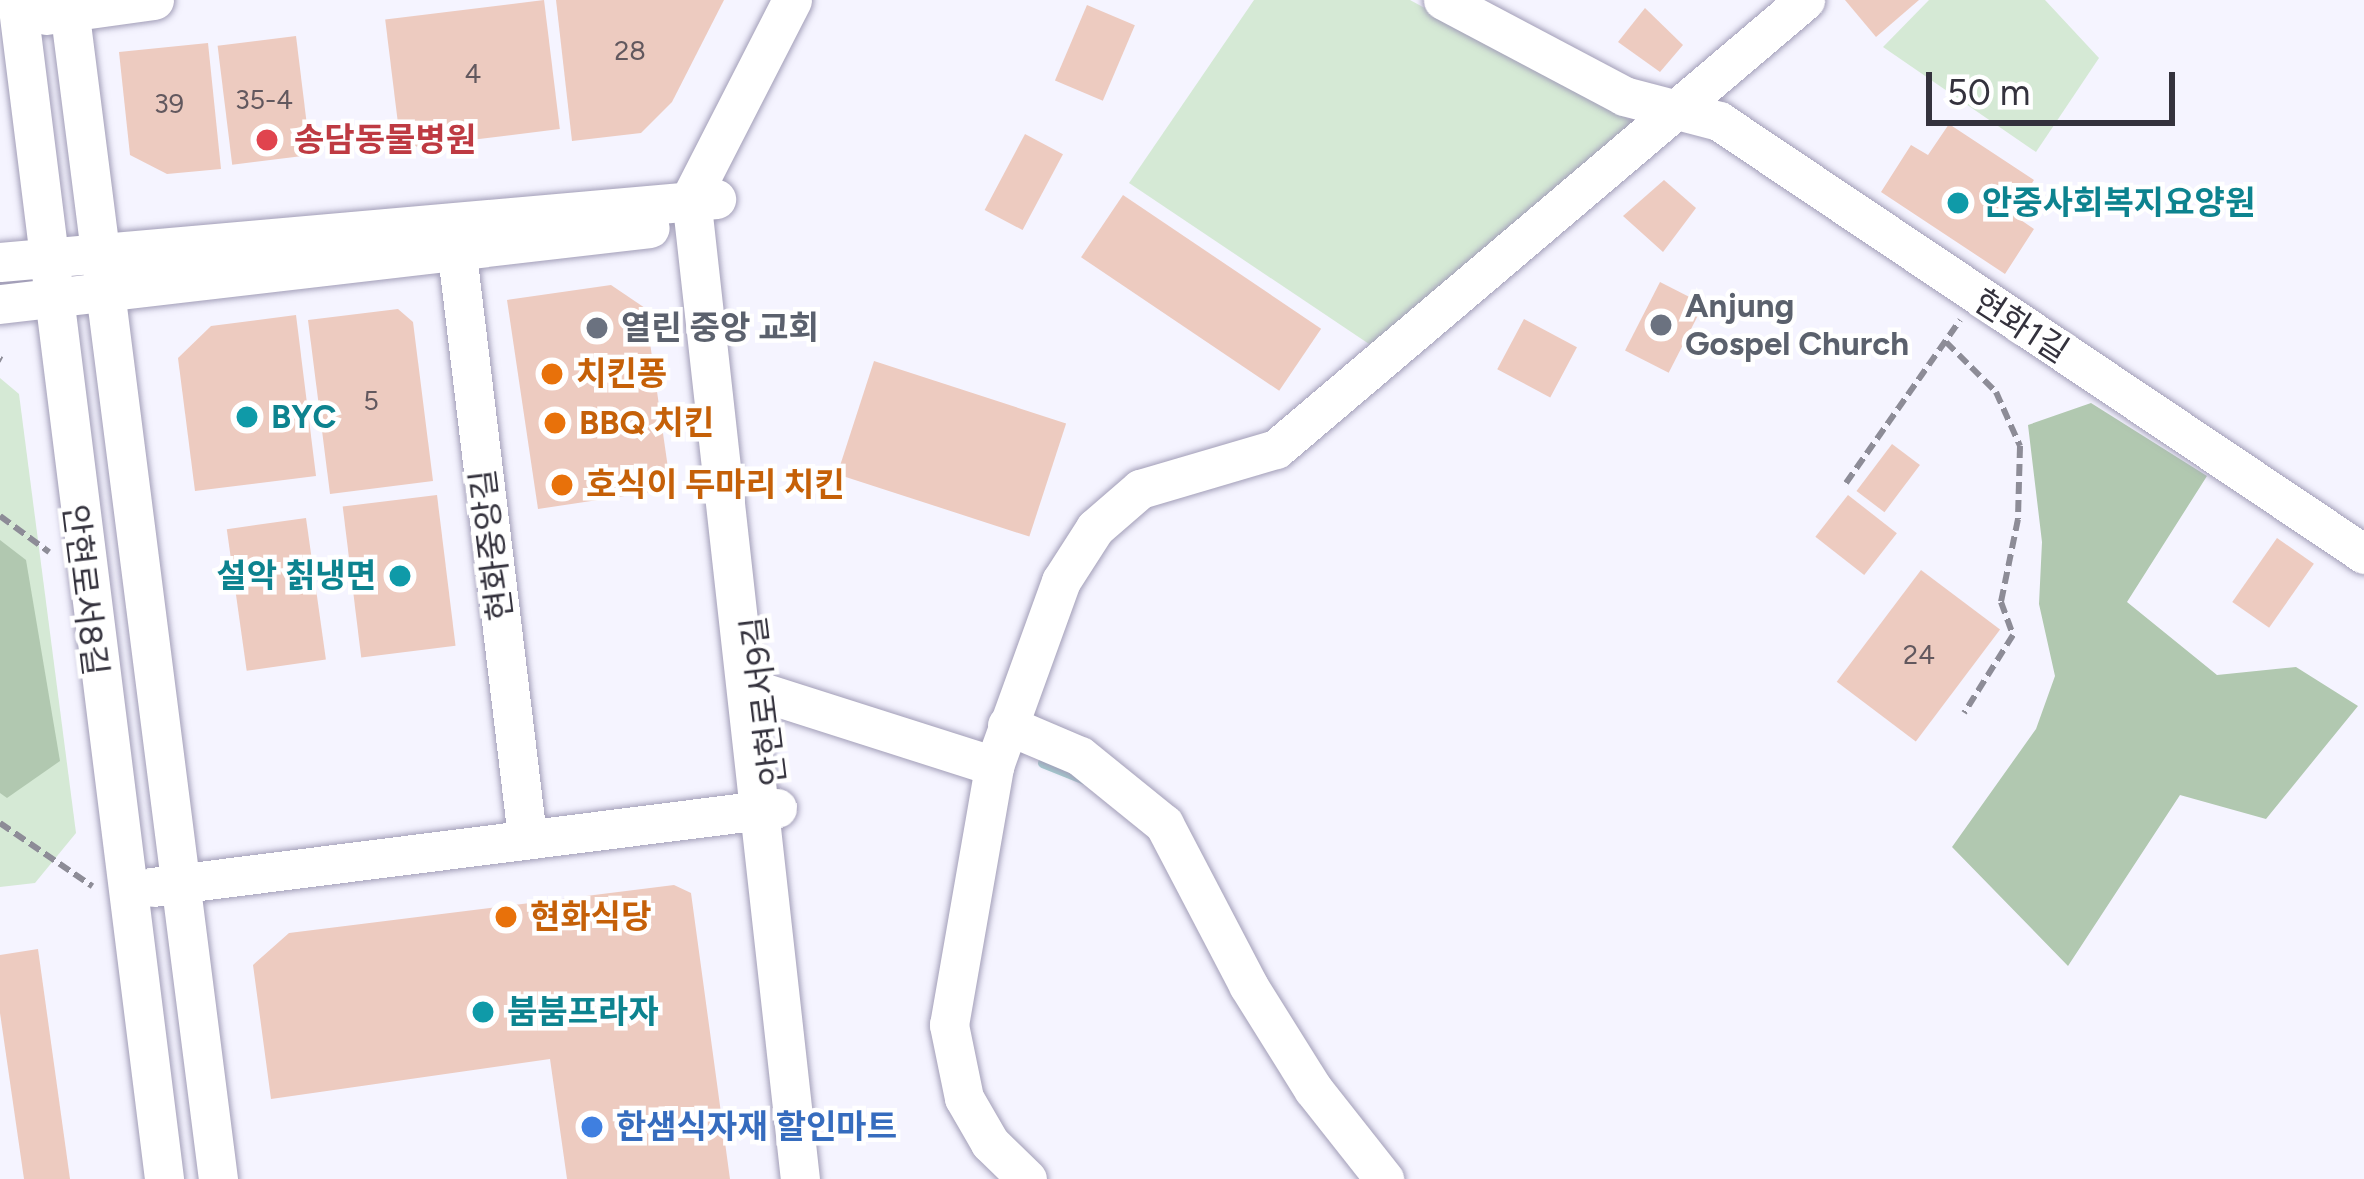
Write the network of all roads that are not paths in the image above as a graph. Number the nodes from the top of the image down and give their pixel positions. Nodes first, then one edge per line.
1 (154, 0) edge
2 (791, 0) edge
3 (812, 0) edge
4 (1442, 0) edge
5 (1805, 0) edge
6 (69, 6) edge
7 (17, 9) edge
8 (1675, 105) junction
9 (703, 210) junction
10 (455, 238) junction
11 (96, 251) junction
12 (45, 256) junction
13 (0, 262) edge
14 (101, 290) junction
15 (48, 297) junction
16 (0, 304) edge
17 (2364, 554) edge
18 (762, 692) junction
19 (1006, 725) junction
20 (994, 766) junction
21 (766, 809) junction
22 (527, 837) junction
23 (175, 883) junction
24 (111, 892) junction
25 (164, 1179) edge
26 (218, 1179) edge
27 (800, 1179) edge
28 (824, 1179) edge
29 (1027, 1179) edge
30 (1384, 1179) edge

1 - 6 street
2 - 9 street
3 - 9 street
4 - 8 street, 현화1길
5 - 8 street
6 - 7 street
6 - 11 street, 안현로서8길
7 - 12 street, 안현로서8길
8 - 17 street, 현화1길
8 - 19 street
9 - 10 street
9 - 18 street, 안현로서9길
9 - 21 street, 안현로서9길
10 - 11 street
10 - 14 street
10 - 22 street, 현화중앙길
11 - 12 street
11 - 14 street, 안현로서8길
12 - 13 street
12 - 15 street, 안현로서8길
14 - 15 street
14 - 23 street, 안현로서8길
15 - 16 street
15 - 24 street, 안현로서8길
18 - 20 street
18 - 21 street, 안현로서9길
19 - 20 street
19 - 30 street
20 - 29 street
21 - 22 street
21 - 27 street, 안현로서9길
21 - 28 street, 안현로서9길
22 - 23 street
23 - 24 street
23 - 26 street, 안현로서8길
24 - 25 street, 안현로서8길

